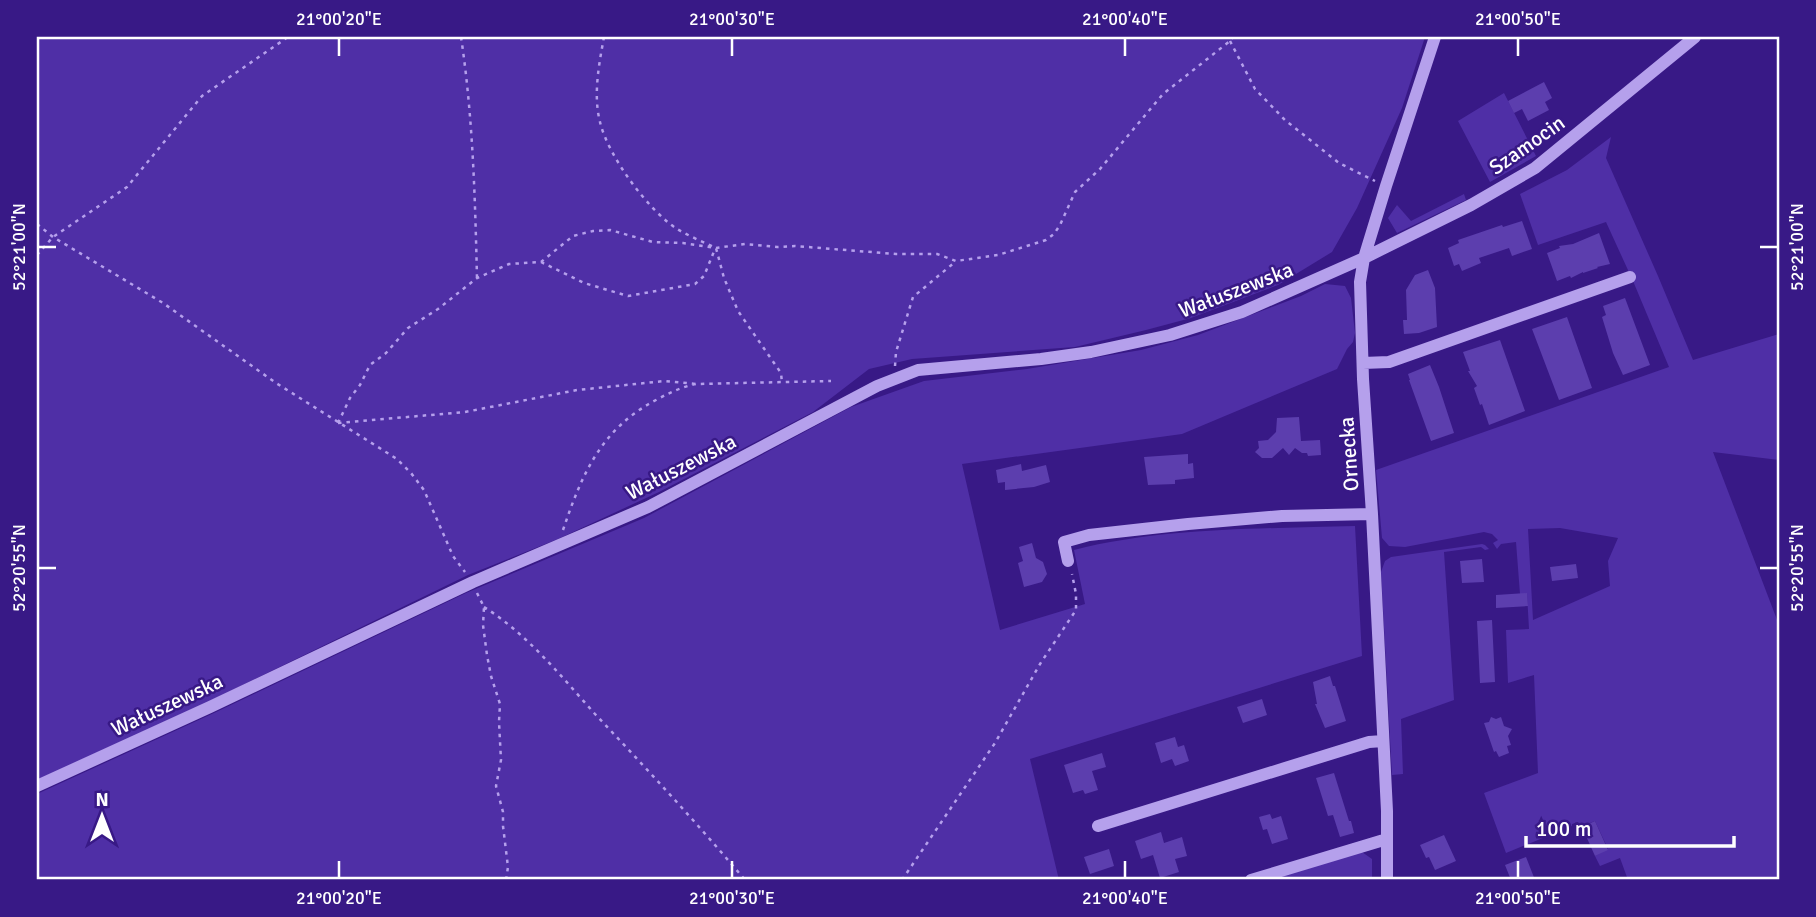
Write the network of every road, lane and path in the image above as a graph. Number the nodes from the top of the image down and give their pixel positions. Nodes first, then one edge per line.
1 (288, 37) edge
2 (461, 37) edge
3 (604, 37) edge
4 (1233, 37) edge
5 (1435, 37) edge
6 (1695, 37) edge
7 (1230, 41) junction
8 (1385, 186) junction
9 (37, 224) edge
10 (53, 237) junction
11 (716, 248) junction
12 (37, 255) edge
13 (1364, 258) junction
14 (956, 261) junction
15 (541, 262) junction
16 (1630, 277) dead end
17 (477, 278) junction
18 (1363, 363) junction
19 (895, 373) dead end
20 (831, 381) dead end
21 (782, 383) junction
22 (696, 384) junction
23 (338, 423) junction
24 (1372, 514) junction
25 (557, 546) junction
26 (1068, 561) joint
27 (472, 582) junction
28 (484, 607) junction
29 (1383, 741) junction
30 (37, 786) edge
31 (1098, 826) dead end
32 (1387, 839) junction
33 (506, 880) edge
34 (746, 880) edge
35 (902, 880) edge
36 (1251, 880) edge
37 (1387, 880) edge

1 - 10 path
2 - 17 path
3 - 11 path
4 - 7 path
5 - 8 street, Ornecka
6 - 13 street, Szamocin
7 - 8 path
7 - 14 path
8 - 13 street, Ornecka
9 - 10 path
10 - 12 path
10 - 23 path
11 - 14 path
11 - 15 path
11 - 15 path
11 - 21 path
13 - 18 street, Ornecka
13 - 25 street, Wałuszewska
14 - 19 path
15 - 17 path
16 - 18 street
17 - 23 path
18 - 24 street, Ornecka
20 - 21 path
21 - 22 path
22 - 23 path
22 - 25 path
23 - 27 path
24 - 26 street
24 - 29 street, Ornecka
25 - 27 street, Wałuszewska
26 - 35 path
27 - 28 path
27 - 30 street, Wałuszewska
28 - 33 path
28 - 34 path
29 - 31 street
29 - 32 street, Ornecka
32 - 36 street
32 - 37 street, Ornecka

